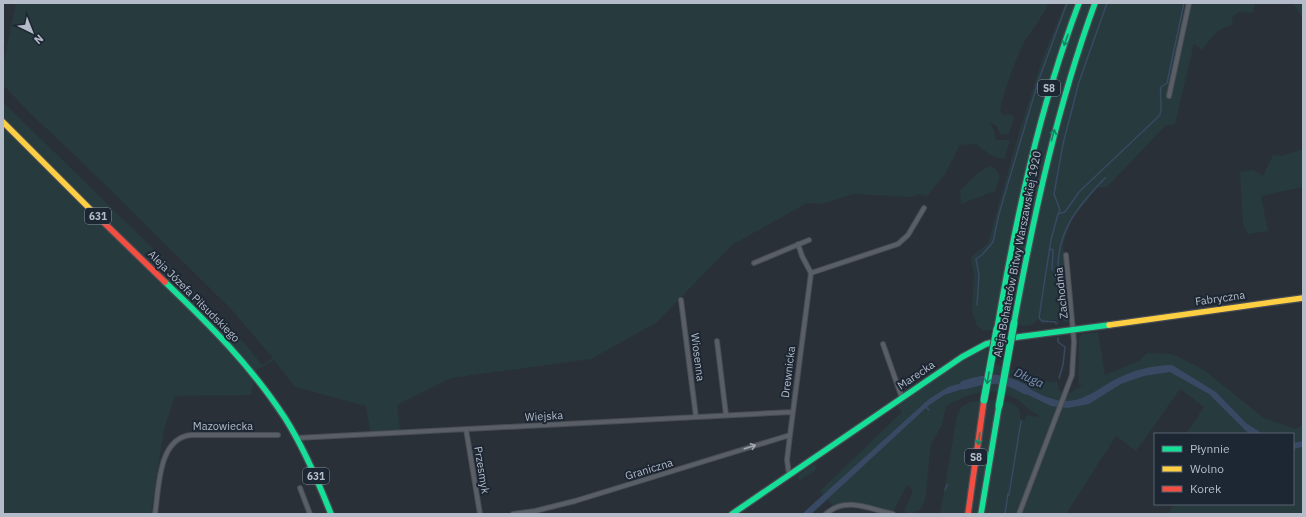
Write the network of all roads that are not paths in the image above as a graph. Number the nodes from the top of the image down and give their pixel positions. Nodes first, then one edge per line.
1 (1079, 3) edge
2 (1095, 3) edge
3 (1189, 3) edge
4 (1169, 96) dead end
5 (3, 122) edge
6 (924, 208) dead end
7 (809, 240) dead end
8 (798, 244) junction
9 (1066, 255) dead end
10 (754, 263) dead end
11 (811, 273) junction
12 (1303, 298) edge
13 (681, 300) dead end
14 (1140, 320) joint
15 (1074, 330) junction
16 (717, 341) dead end
17 (883, 344) dead end
18 (902, 398) junction
19 (792, 412) junction
20 (726, 415) junction
21 (696, 417) junction
22 (466, 429) junction
23 (278, 435) dead end
24 (790, 435) junction
25 (297, 438) junction
26 (789, 474) junction
27 (300, 488) dead end
28 (155, 514) edge
29 (310, 514) edge
30 (331, 514) edge
31 (480, 514) edge
32 (513, 514) edge
33 (516, 514) edge
34 (732, 514) edge
35 (826, 514) edge
36 (893, 514) edge
37 (968, 514) edge
38 (981, 514) edge
39 (1019, 514) edge

1 -> 37 main road, Aleja Bohaterów Bitwy Warszawskiej 1920 / S8, bridge
38 -> 2 main road, Aleja Bohaterów Bitwy Warszawskiej 1920 / S8, bridge
3 - 4 street
5 - 25 main road, Aleja Józefa Piłsudskiego / 631
6 - 11 street
7 - 8 street
8 - 10 street
8 - 11 street
9 - 15 street, Zachodnia
11 - 19 street, Drewnicka
12 - 14 main road, Fabryczna
13 - 21 street, Wiosenna
14 - 15 main road, Marecka
15 - 18 main road, Marecka
15 - 39 street, Zachodnia
16 - 20 street
17 - 18 street
18 - 26 main road, Marecka
19 - 20 street, Wiejska
19 - 24 street, Drewnicka
20 - 21 street, Wiejska
21 - 22 street, Wiejska
22 - 25 street, Wiejska
22 - 31 street, Przesmyk
23 - 28 street, Mazowiecka
24 - 26 street, Drewnicka
33 -> 24 street, Graniczna
25 - 30 main road, Aleja Józefa Piłsudskiego / 631
26 - 34 main road, Marecka
27 - 29 street
32 - 33 street, Graniczna
35 - 36 street

